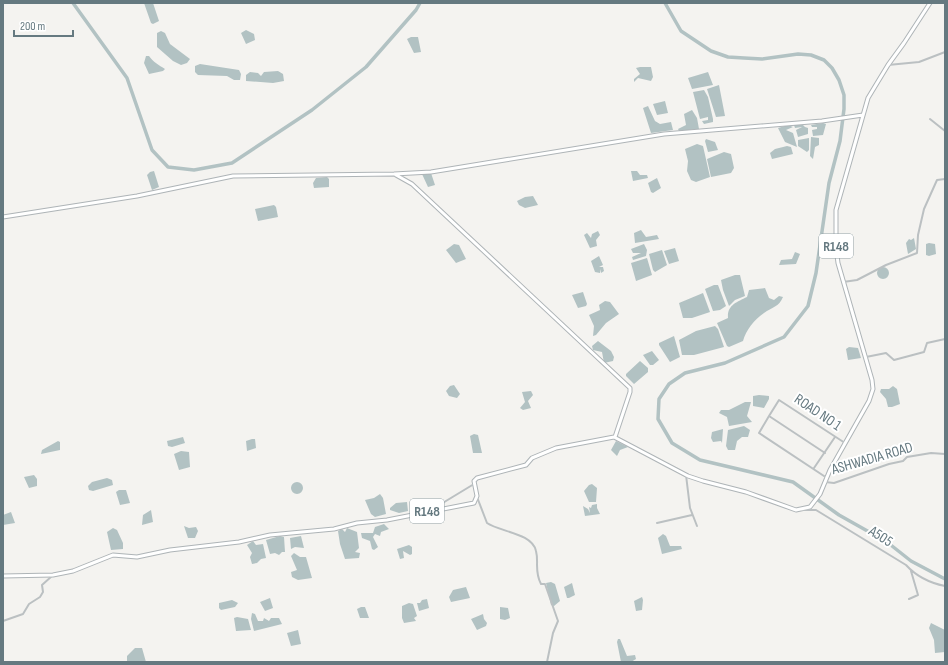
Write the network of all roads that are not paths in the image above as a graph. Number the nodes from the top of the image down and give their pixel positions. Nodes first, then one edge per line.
1 (930, 3) edge
2 (945, 52) edge
3 (888, 65) junction
4 (863, 115) junction
5 (930, 118) dead end
6 (945, 131) edge
7 (394, 174) junction
8 (945, 179) edge
9 (3, 217) edge
10 (842, 282) junction
11 (945, 339) edge
12 (866, 357) junction
13 (769, 416) junction
14 (615, 437) junction
15 (835, 437) junction
16 (845, 444) junction
17 (825, 453) junction
18 (945, 454) edge
19 (814, 468) junction
20 (685, 474) junction
21 (826, 478) junction
22 (825, 482) junction
23 (474, 484) junction
24 (477, 496) junction
25 (802, 510) junction
26 (429, 511) junction
27 (692, 515) junction
28 (657, 523) dead end
29 (697, 526) dead end
30 (910, 570) junction
31 (53, 575) junction
32 (3, 576) edge
33 (945, 586) edge
34 (909, 599) dead end
35 (3, 621) edge
36 (547, 662) edge

1 - 3 main road, R148
2 - 3 street
3 - 4 main road, R148
4 - 7 main road
4 - 10 main road, R148
5 - 6 street
7 - 9 main road
7 - 14 main road
8 - 10 street
10 - 12 main road, R148
11 - 12 street
12 - 16 main road, R148
13 - 15 street, ROAD NO 1
13 - 17 street
13 - 19 street
14 - 20 main road
14 - 23 main road
15 - 16 street, ROAD NO 1
15 - 17 street
16 - 21 main road, R148
17 - 19 street
18 - 22 street, ASHWADIA ROAD
19 - 21 street
20 - 25 main road
20 - 27 street
21 - 22 main road, R148
22 - 25 main road, R148
23 - 24 main road
23 - 26 street
24 - 26 main road, R148
24 - 36 street
25 - 30 street, A505
26 - 31 main road, R148
27 - 28 street
27 - 29 street
30 - 33 street, A505
30 - 34 street
31 - 32 main road, R148
31 - 35 street

